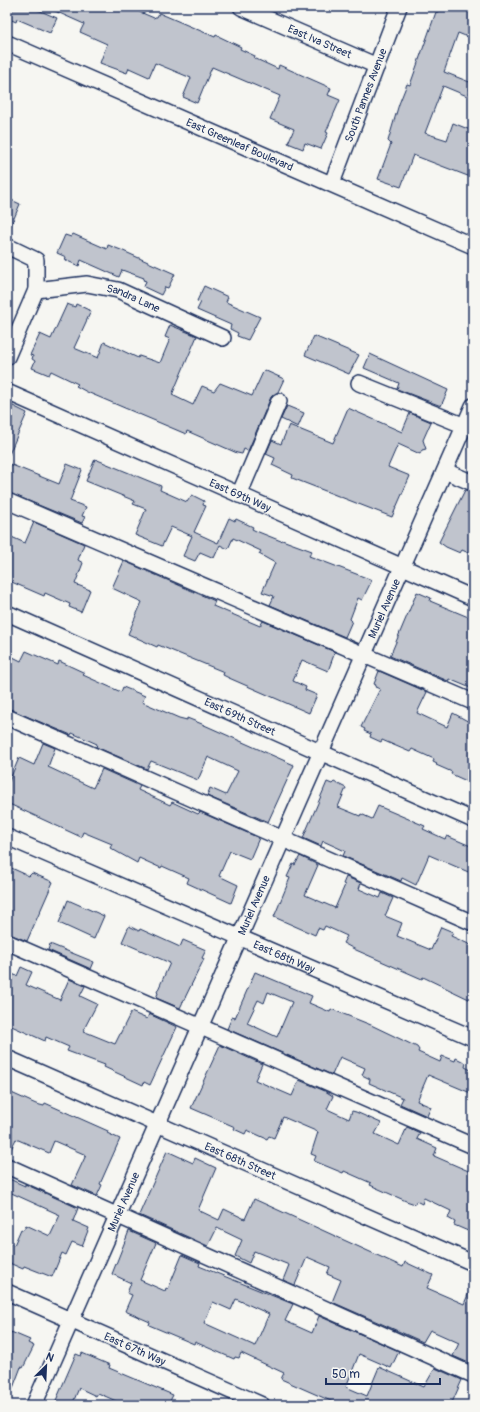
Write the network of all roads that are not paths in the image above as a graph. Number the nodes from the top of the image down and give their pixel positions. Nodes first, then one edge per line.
1 (241, 7) edge
2 (399, 7) edge
3 (7, 43) edge
4 (378, 66) junction
5 (332, 183) junction
6 (7, 246) edge
7 (473, 246) edge
8 (36, 290) junction
9 (223, 338) dead end
10 (7, 356) edge
11 (359, 383) dead end
12 (7, 392) edge
13 (279, 401) dead end
14 (473, 406) edge
15 (465, 426) junction
16 (445, 470) junction
17 (473, 483) edge
18 (239, 495) junction
19 (7, 500) edge
20 (402, 568) junction
21 (473, 598) edge
22 (7, 613) edge
23 (364, 654) junction
24 (473, 702) edge
25 (7, 717) edge
26 (321, 752) junction
27 (473, 820) edge
28 (7, 837) edge
29 (283, 839) junction
30 (473, 923) edge
31 (240, 937) junction
32 (7, 942) edge
33 (201, 1025) junction
34 (473, 1038) edge
35 (7, 1058) edge
36 (158, 1124) junction
37 (473, 1146) edge
38 (7, 1166) edge
39 (118, 1215) junction
40 (473, 1263) edge
41 (7, 1292) edge
42 (71, 1321) junction
43 (473, 1375) edge
44 (34, 1405) edge
45 (262, 1405) edge

1 - 4 street, East Iva Street
2 - 4 street, South Pannes Avenue
3 - 5 street, East Greenleaf Boulevard
4 - 5 street, South Pannes Avenue
5 - 7 street, East Greenleaf Boulevard
6 - 8 street
8 - 9 street, Sandra Lane
8 - 10 street
11 - 15 street
12 - 18 street, East 69th Way
13 - 18 street
14 - 15 street, Muriel Avenue
15 - 16 street, Muriel Avenue
16 - 17 street
16 - 20 street, Muriel Avenue
18 - 20 street, East 69th Way
19 - 23 street
20 - 21 street, East 69th Way
20 - 23 street, Muriel Avenue
22 - 26 street, East 69th Street
23 - 24 street
23 - 26 street, Muriel Avenue
25 - 29 street
26 - 27 street, East 69th Street
26 - 29 street, Muriel Avenue
28 - 31 street, East 68th Way
29 - 30 street
29 - 31 street, Muriel Avenue
31 - 33 street, Muriel Avenue
31 - 34 street, East 68th Way
32 - 33 street
33 - 36 street, Muriel Avenue
33 - 37 street
35 - 36 street, East 68th Street
36 - 39 street, Muriel Avenue
36 - 40 street, East 68th Street
38 - 39 street
39 - 42 street, Muriel Avenue
39 - 43 street
41 - 42 street, East 67th Way
42 - 44 street, Muriel Avenue
42 - 45 street, East 67th Way

